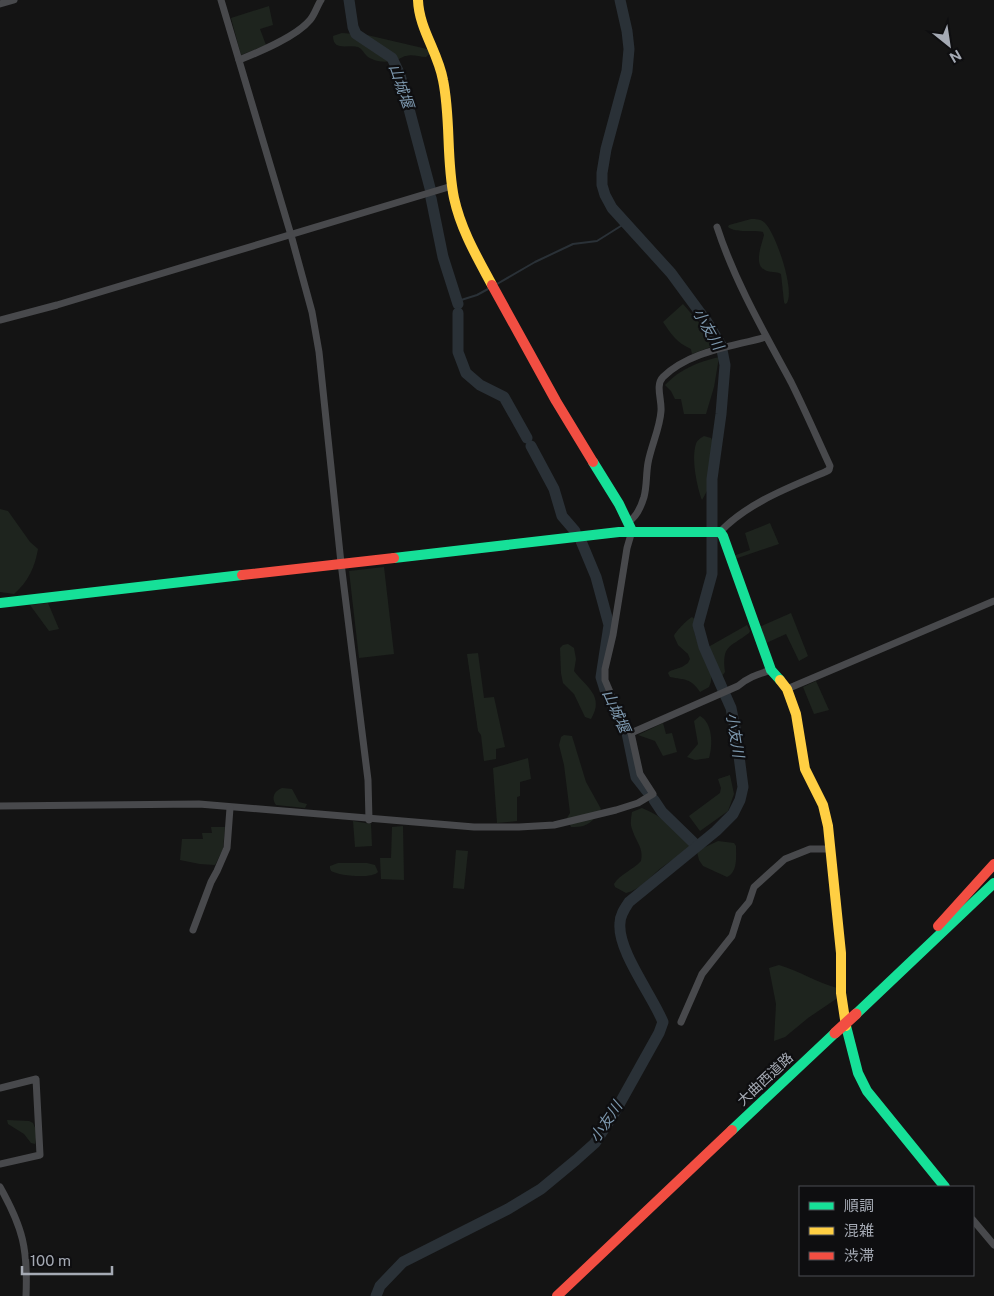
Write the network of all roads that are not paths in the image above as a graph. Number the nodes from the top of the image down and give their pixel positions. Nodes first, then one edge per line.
1 (14, 0) edge
2 (220, 0) edge
3 (321, 0) edge
4 (418, 0) edge
5 (0, 4) edge
6 (239, 60) junction
7 (452, 186) junction
8 (717, 227) dead end
9 (291, 235) junction
10 (0, 320) edge
11 (766, 337) junction
12 (630, 526) junction
13 (720, 532) junction
14 (341, 563) junction
15 (994, 601) edge
16 (0, 603) edge
17 (771, 670) junction
18 (787, 689) junction
19 (631, 733) junction
20 (0, 806) edge
21 (230, 808) junction
22 (369, 820) junction
23 (829, 848) junction
24 (994, 864) edge
25 (994, 883) edge
26 (994, 888) edge
27 (951, 924) junction
28 (193, 930) dead end
29 (876, 994) junction
30 (681, 1022) dead end
31 (0, 1088) edge
32 (0, 1164) edge
33 (945, 1186) edge
34 (0, 1187) edge
35 (974, 1221) edge
36 (994, 1245) edge
37 (26, 1296) edge
38 (557, 1296) edge

1 - 5 street
2 - 6 street
3 - 6 street
4 - 7 main road
6 - 9 street
7 - 9 street
7 - 12 main road
8 - 11 street
9 - 10 street
9 - 14 street
11 - 12 street
11 - 13 street
12 - 13 main road
12 - 14 main road
12 - 19 street
13 - 17 main road
14 - 16 main road
14 - 22 street
15 - 18 street
17 - 18 main road
17 - 19 street
18 - 23 main road
19 - 22 street
20 - 21 street
21 - 22 street
21 - 28 street
23 - 30 street
23 - 33 main road
24 - 29 main road
25 - 27 main road, 大曲西道路
26 - 27 main road
27 - 29 main road, 大曲西道路
29 - 38 main road, 大曲西道路, bridge
31 - 32 street
34 - 37 street
35 - 36 street

